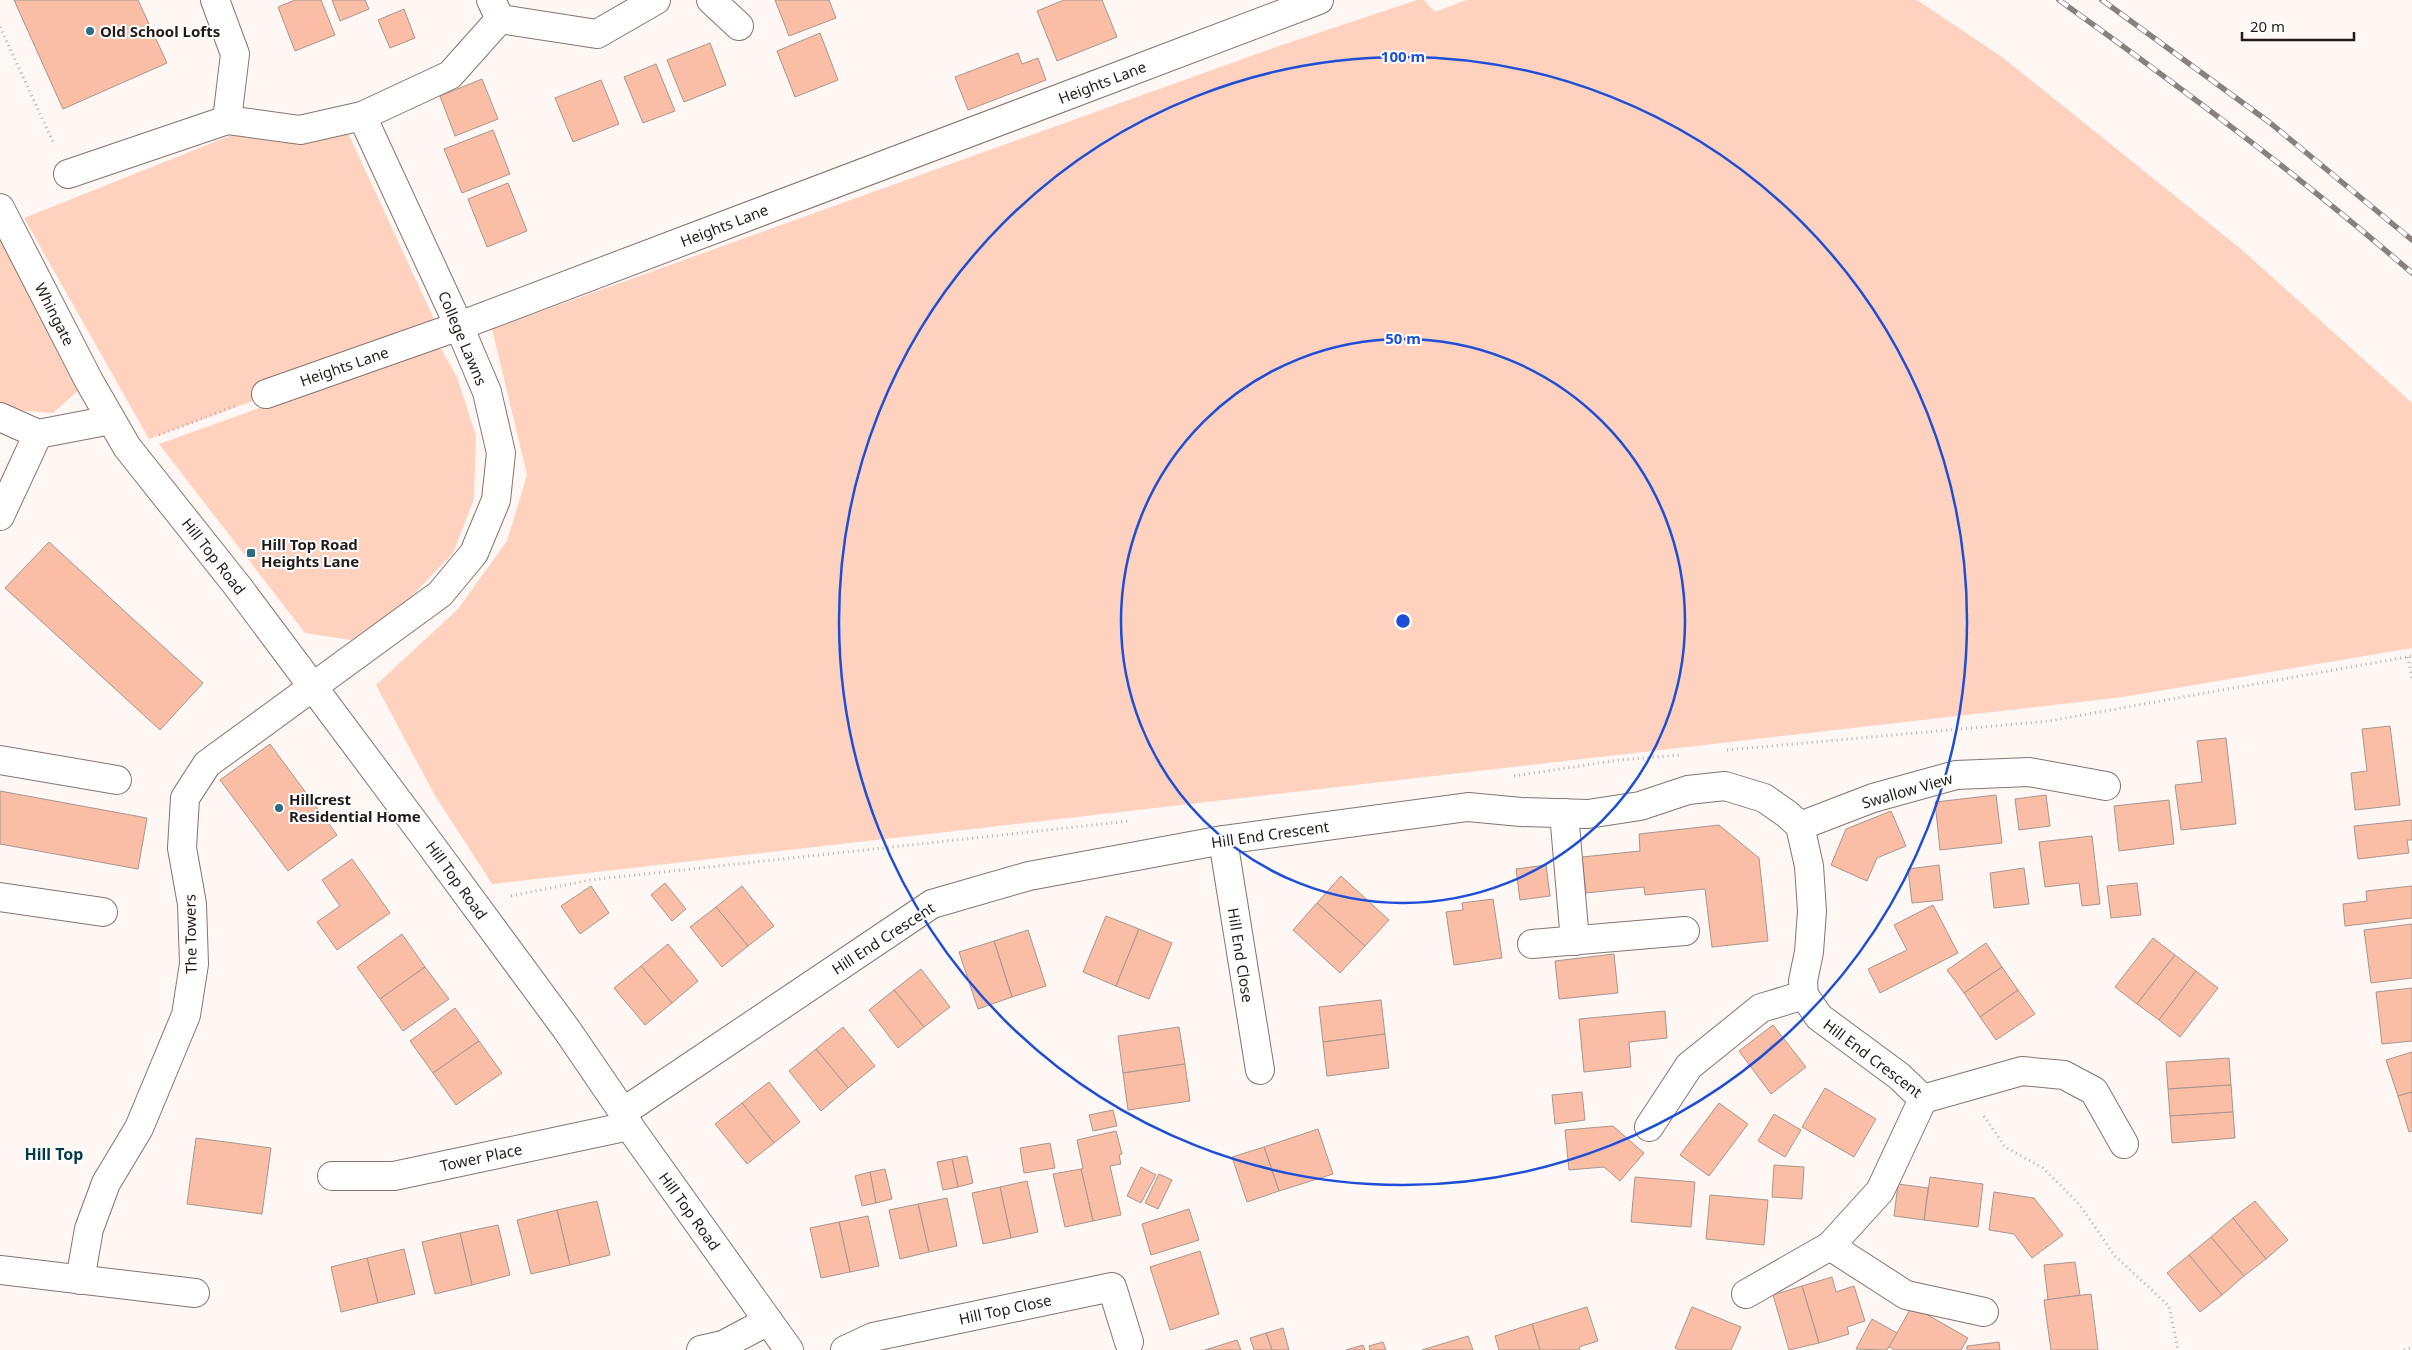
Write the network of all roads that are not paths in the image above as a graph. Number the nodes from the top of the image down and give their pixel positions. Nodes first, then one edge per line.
1 (215, 0) edge
2 (656, 0) edge
3 (711, 0) edge
4 (1318, 0) edge
5 (495, 10) edge
6 (739, 26) dead end
7 (362, 116) junction
8 (227, 120) junction
9 (68, 174) road end
10 (0, 208) edge
11 (459, 326) junction
12 (266, 394) road end
13 (0, 417) edge
14 (110, 420) junction
15 (38, 434) junction
16 (0, 516) edge
17 (312, 686) junction
18 (0, 760) edge
19 (117, 780) dead end
20 (2106, 786) dead end
21 (1564, 813) junction
22 (1800, 826) junction
23 (1223, 840) junction
24 (0, 897) edge
25 (103, 912) dead end
26 (1685, 931) dead end
27 (1575, 940) junction
28 (1532, 944) dead end
29 (1804, 995) junction
30 (1260, 1070) dead end
31 (1923, 1098) junction
32 (626, 1119) junction
33 (1649, 1127) dead end
34 (2124, 1144) dead end
35 (332, 1176) dead end
36 (1830, 1246) junction
37 (0, 1270) edge
38 (80, 1280) junction
39 (195, 1293) dead end
40 (1746, 1294) dead end
41 (1984, 1312) dead end
42 (768, 1321) junction
43 (1129, 1342) dead end
44 (701, 1350) edge
45 (789, 1350) edge
46 (845, 1350) edge

1 - 8 street
2 - 5 street
3 - 6 street
4 - 11 street, Heights Lane
5 - 7 street
7 - 8 street
7 - 11 street, College Lawns
8 - 9 street
10 - 14 street, Whingate
11 - 12 street, Heights Lane
11 - 17 street, College Lawns
13 - 15 street
14 - 15 street
14 - 17 street, Hill Top Road
15 - 16 street
17 - 32 street, Hill Top Road
17 - 38 street, The Towers
18 - 19 street
20 - 22 street, Swallow View
21 - 22 street, Hill End Crescent
21 - 23 street, Hill End Crescent
21 - 27 street
22 - 29 street
23 - 30 street, Hill End Close
23 - 32 street, Hill End Crescent
24 - 25 street
26 - 27 street
27 - 28 street
29 - 31 street, Hill End Crescent
29 - 33 street
31 - 34 street, Hill End Crescent
31 - 36 street
32 - 35 street, Tower Place
32 - 42 street, Hill Top Road
36 - 40 street
36 - 41 street
37 - 38 street
38 - 39 street
42 - 44 street
42 - 45 street, Hill Top Road
43 - 46 street, Hill Top Close

